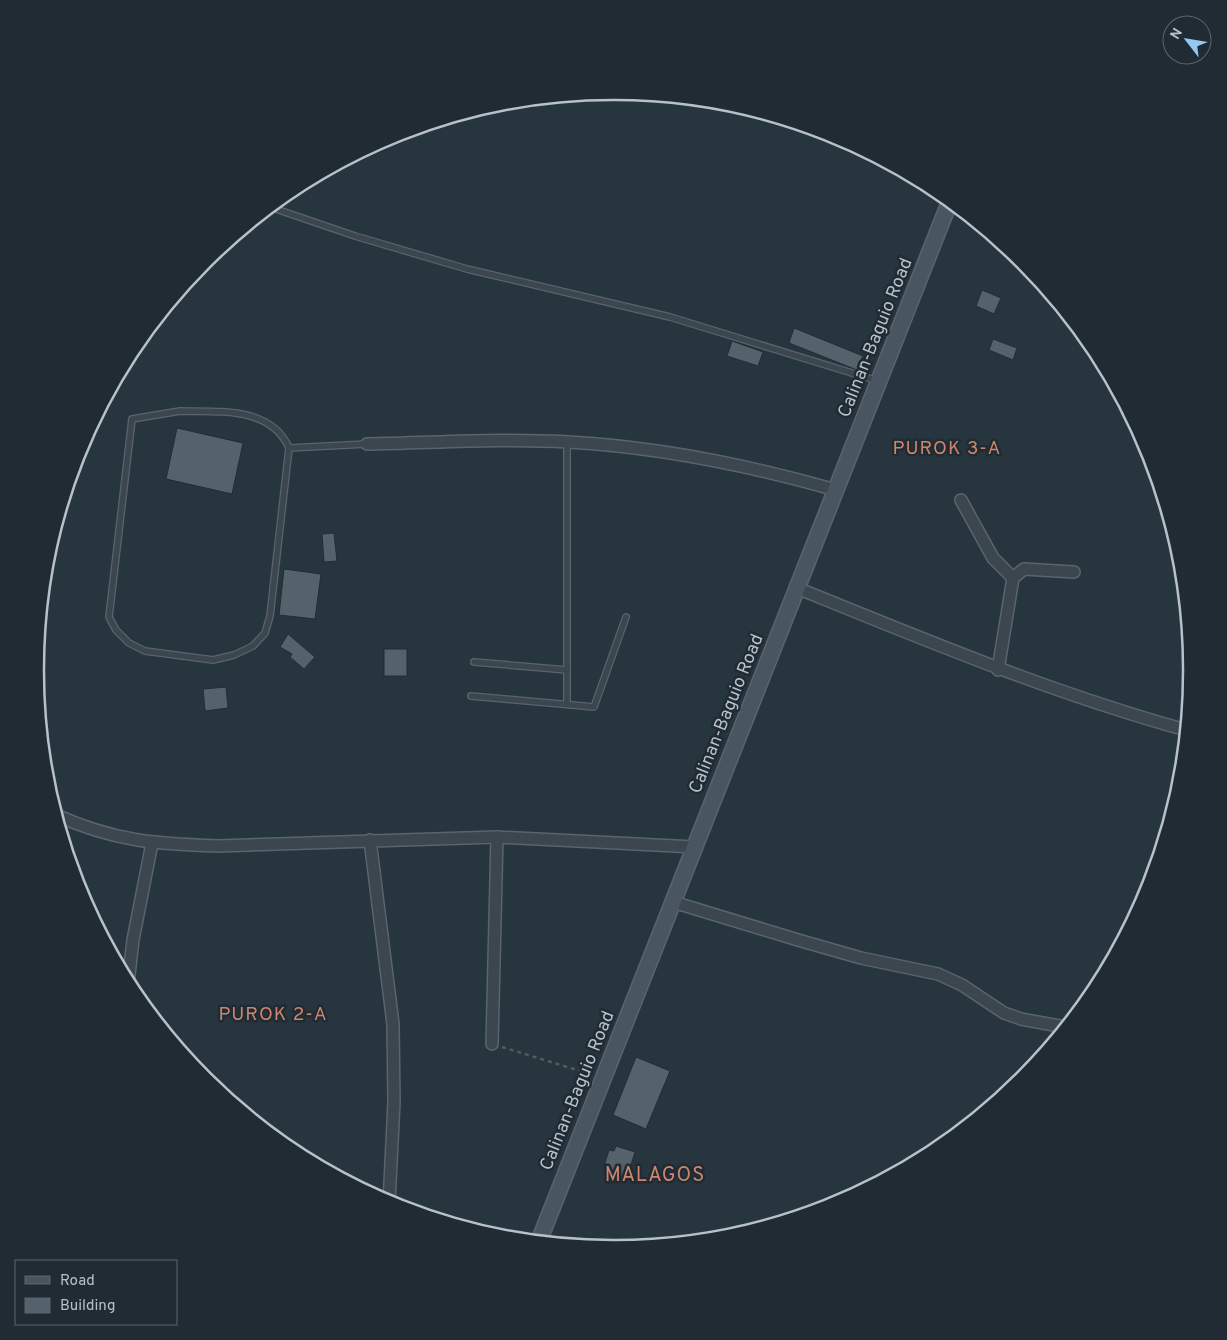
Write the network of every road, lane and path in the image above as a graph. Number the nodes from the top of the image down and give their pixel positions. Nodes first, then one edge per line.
1 (947, 208) edge
2 (278, 210) edge
3 (878, 382) junction
4 (567, 442) junction
5 (367, 444) joint
6 (289, 448) junction
7 (836, 490) junction
8 (961, 500) dead end
9 (1074, 572) dead end
10 (1013, 578) junction
11 (797, 588) junction
12 (626, 617) dead end
13 (474, 662) dead end
14 (566, 670) junction
15 (998, 670) junction
16 (471, 696) dead end
17 (566, 704) junction
18 (1180, 728) edge
19 (63, 818) edge
20 (497, 837) junction
21 (370, 840) junction
22 (152, 843) junction
23 (695, 847) junction
24 (673, 902) junction
25 (129, 970) edge
26 (1059, 1026) edge
27 (492, 1044) joint
28 (603, 1078) junction
29 (389, 1193) edge
30 (541, 1235) edge

1 - 3 main road, Calinan-Baguio Road
2 - 3 lane
3 - 7 main road, Calinan-Baguio Road
4 - 5 street
4 - 7 street
4 - 14 lane
5 - 6 lane
6 - 6 lane
7 - 11 main road, Calinan-Baguio Road
8 - 10 street
9 - 10 street
10 - 15 street
11 - 15 street
11 - 23 main road, Calinan-Baguio Road
12 - 17 lane
13 - 14 lane
14 - 17 lane
15 - 18 street
16 - 17 lane
19 - 22 street
20 - 21 street
20 - 23 street
20 - 27 street
21 - 22 street
21 - 29 street
22 - 25 street
23 - 24 main road, Calinan-Baguio Road
24 - 26 street
24 - 28 main road, Calinan-Baguio Road
27 - 28 path
28 - 30 main road, Calinan-Baguio Road

